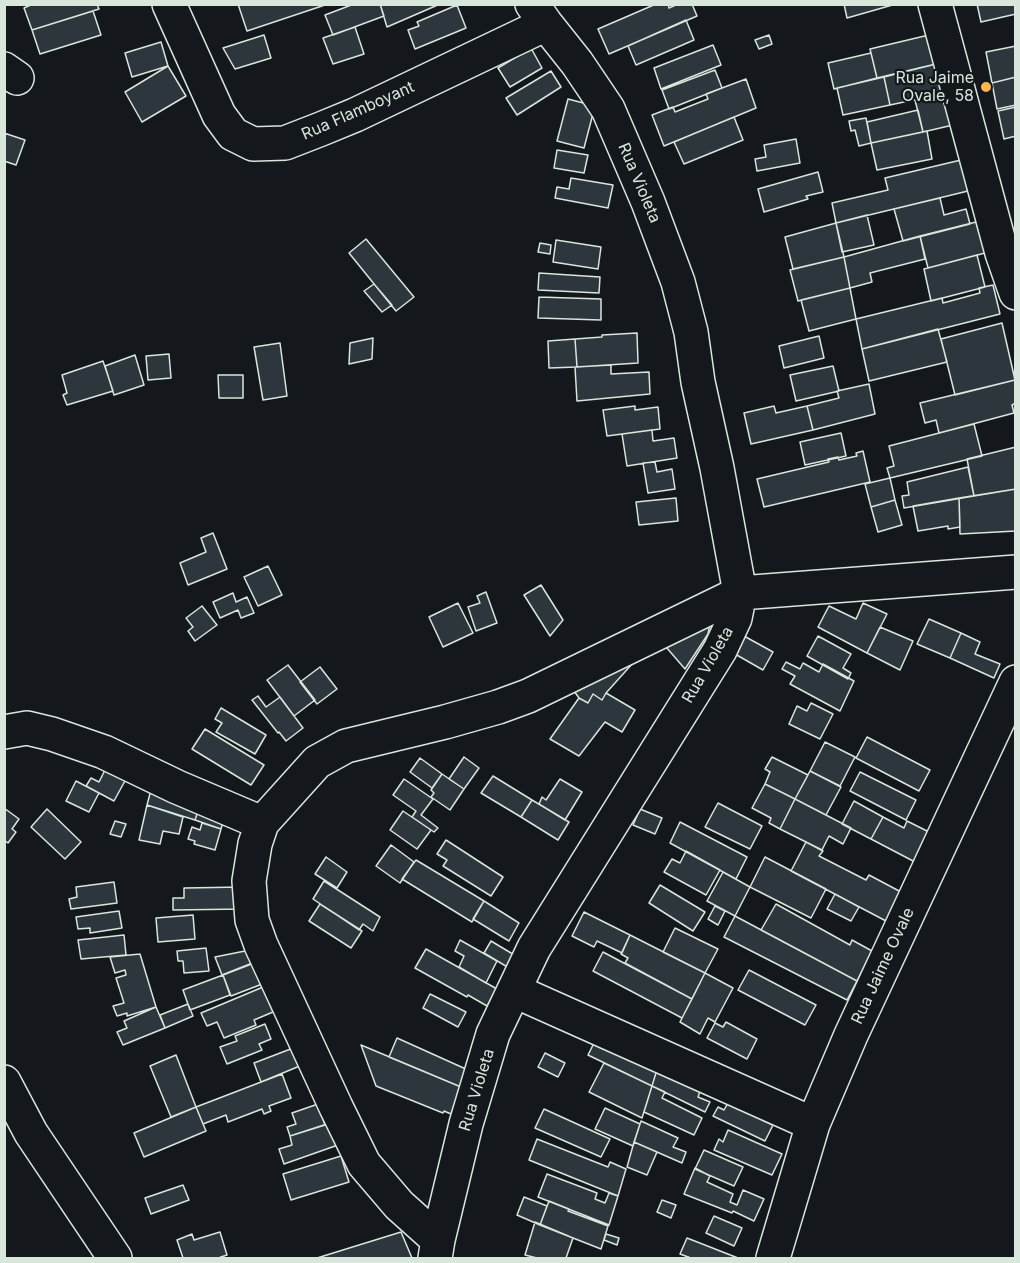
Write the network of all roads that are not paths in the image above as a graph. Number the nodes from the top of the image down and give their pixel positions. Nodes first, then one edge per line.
1 (169, 4) edge
2 (935, 4) edge
3 (539, 14) edge
4 (1009, 251) edge
5 (1016, 293) edge
6 (1016, 572) edge
7 (740, 593) junction
8 (1016, 682) edge
9 (4, 732) edge
10 (262, 823) junction
11 (514, 991) junction
12 (4, 1082) edge
13 (813, 1124) junction
14 (436, 1249) edge
15 (115, 1258) edge
16 (773, 1258) edge

1 - 3 street, Rua Flamboyant
2 - 4 street
3 - 7 street, Rua Violeta
4 - 5 street
6 - 7 street
7 - 10 street
7 - 11 street, Rua Violeta
8 - 13 street, Rua Jaime Ovale
9 - 10 street
10 - 14 street
11 - 13 street
11 - 14 street, Rua Violeta
12 - 15 street
13 - 16 street, Rua Jaime Ovale

